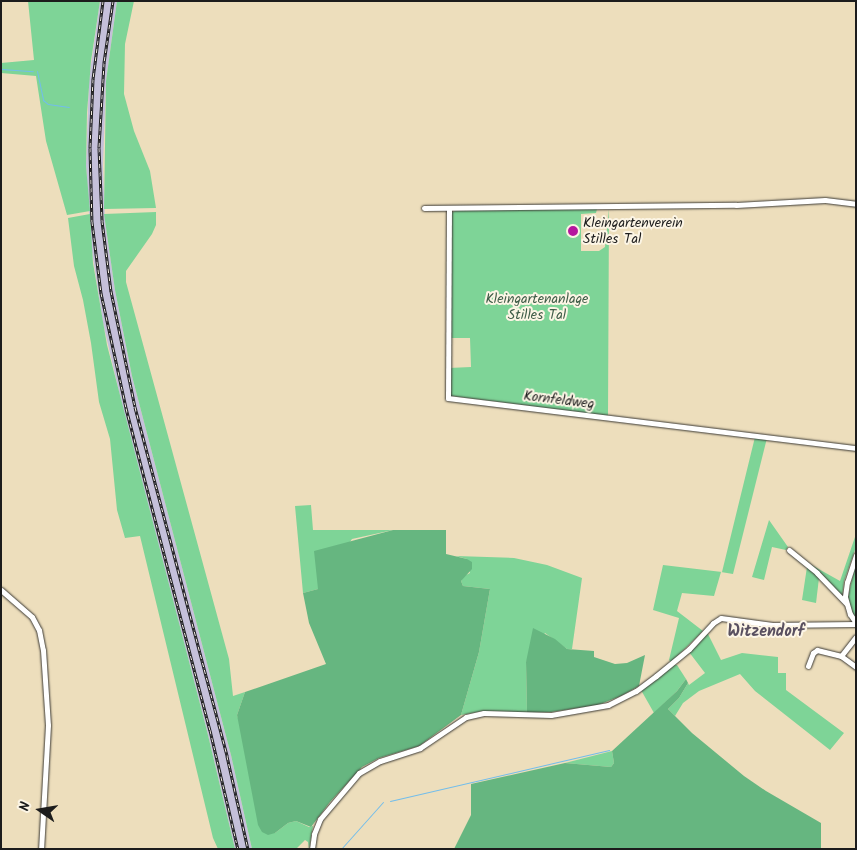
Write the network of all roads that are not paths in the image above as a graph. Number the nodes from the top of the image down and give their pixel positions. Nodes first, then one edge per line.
1 (856, 204) edge
2 (424, 208) dead end
3 (449, 208) junction
4 (856, 448) edge
5 (790, 550) dead end
6 (856, 556) edge
7 (1, 590) edge
8 (846, 603) junction
9 (856, 623) edge
10 (856, 637) edge
11 (840, 656) junction
12 (808, 666) dead end
13 (856, 667) edge
14 (41, 849) edge
15 (312, 849) edge

1 - 3 street
2 - 3 street
3 - 4 street, Kornfeldweg
5 - 8 street
6 - 8 street
7 - 14 street
8 - 9 street
9 - 15 street
10 - 11 street
11 - 12 street
11 - 13 street

